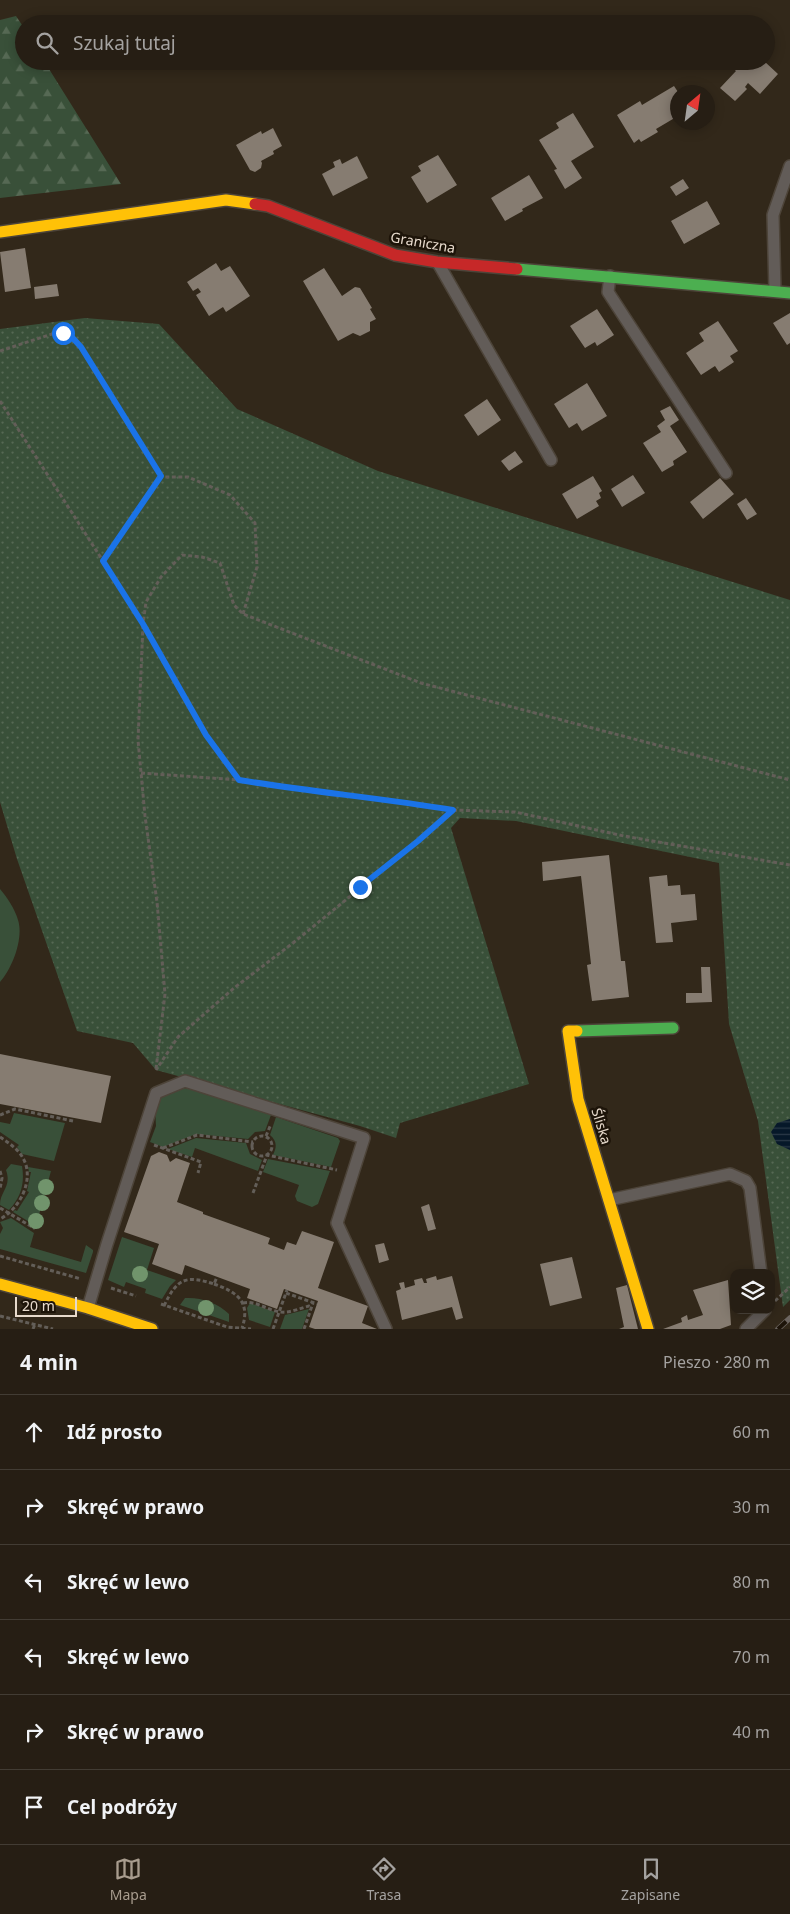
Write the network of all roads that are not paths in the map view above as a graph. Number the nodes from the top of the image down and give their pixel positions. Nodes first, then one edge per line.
1 (790, 166) edge
2 (0, 232) edge
3 (437, 262) junction
4 (610, 276) junction
5 (775, 292) junction
6 (790, 293) edge
7 (551, 460) dead end
8 (726, 473) dead end
9 (673, 1028) dead end
10 (609, 1200) junction
11 (760, 1269) edge
12 (0, 1284) edge
13 (88, 1308) junction
14 (761, 1314) edge
15 (152, 1329) edge
16 (386, 1329) edge
17 (648, 1329) edge
18 (746, 1329) edge

1 - 5 lane
2 - 3 street, Graniczna
3 - 4 street, Graniczna
3 - 7 lane
4 - 5 street, Graniczna
4 - 8 lane
5 - 6 street, Graniczna
9 - 10 street, Śliska
10 - 11 lane
10 - 17 street, Śliska
12 - 13 street
13 - 15 street
13 - 16 lane
14 - 18 lane

